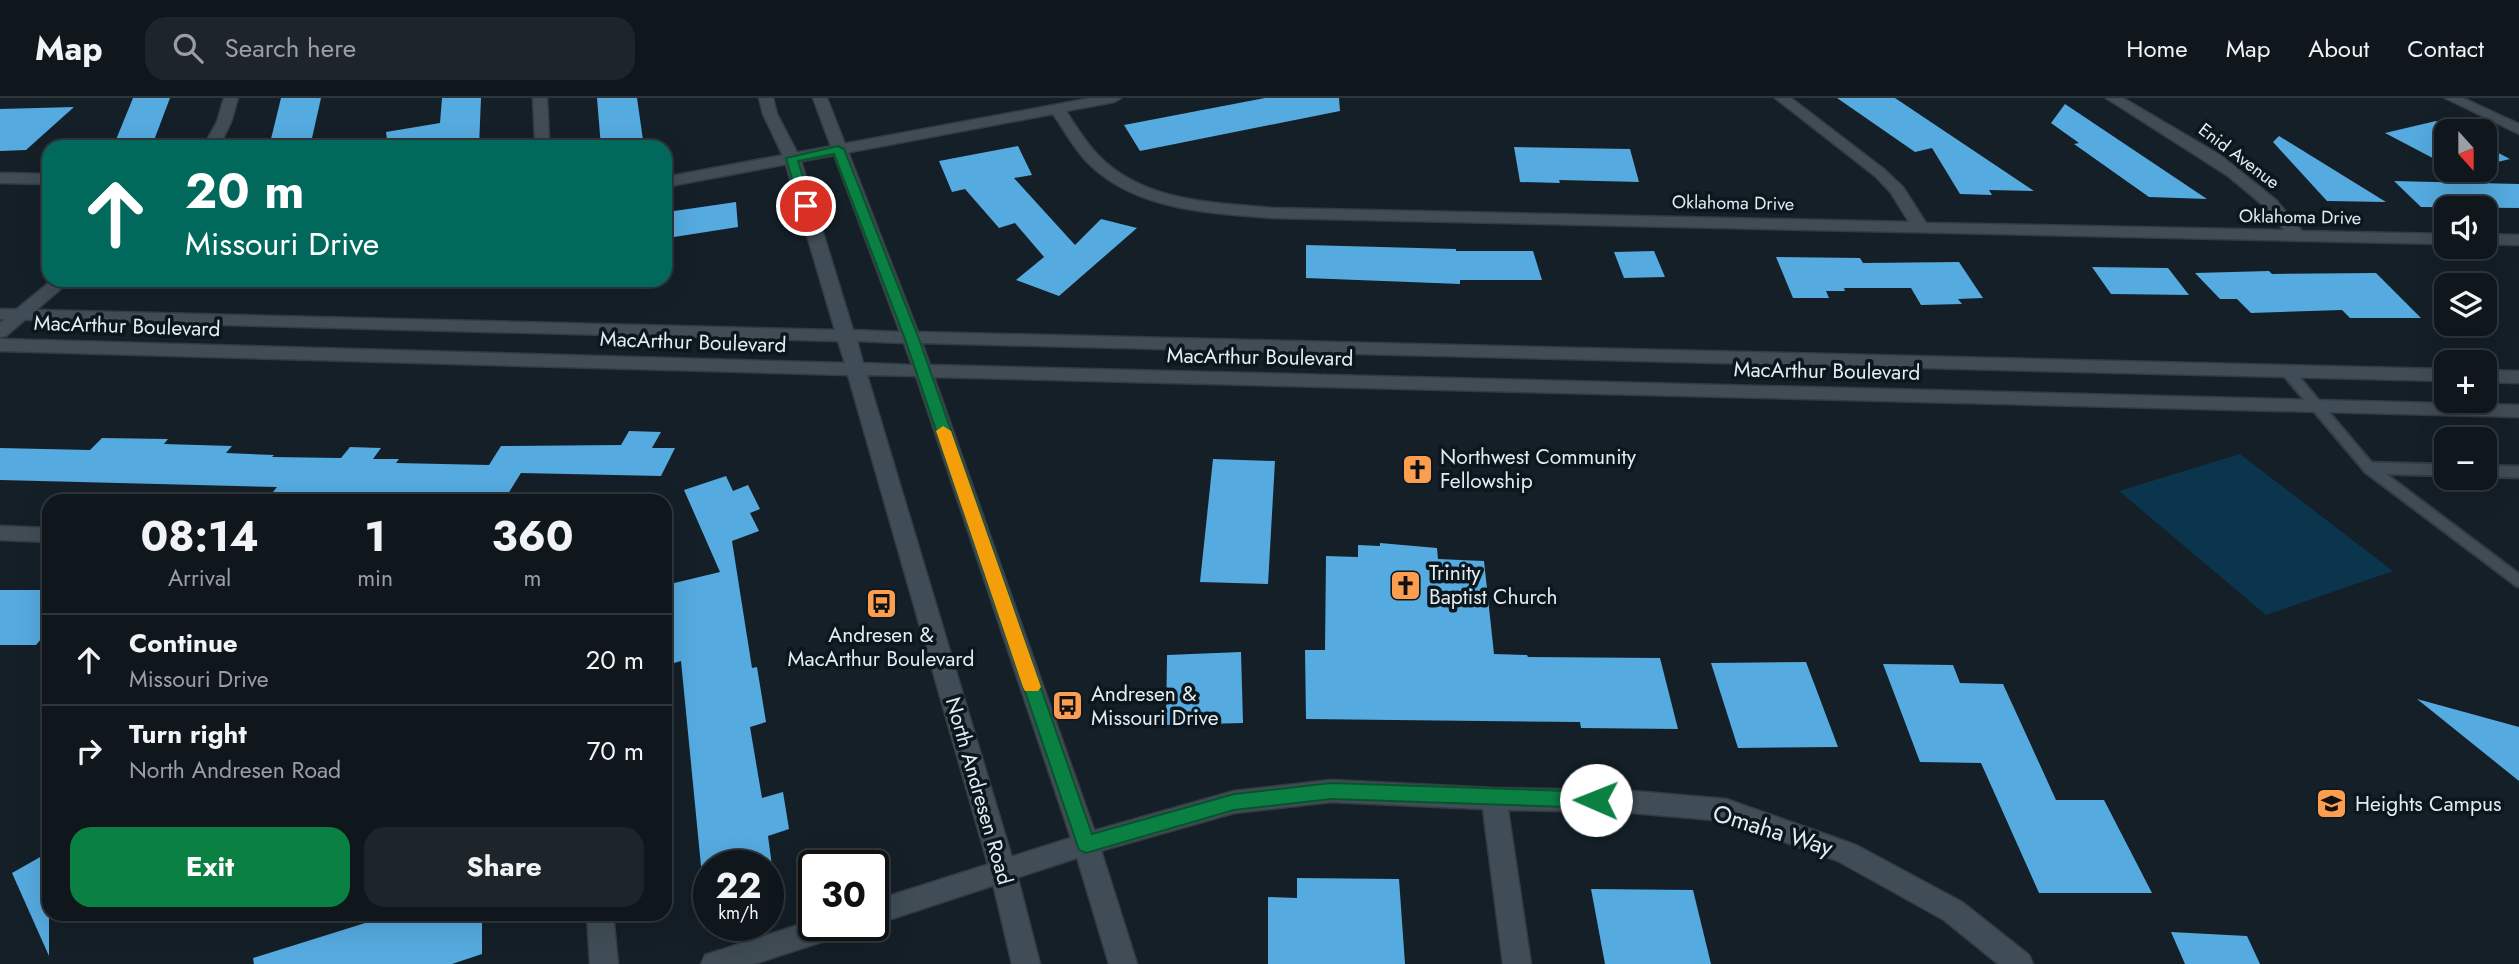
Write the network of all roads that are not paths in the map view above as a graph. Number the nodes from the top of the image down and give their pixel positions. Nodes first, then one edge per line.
1 (231, 98) edge
2 (541, 98) edge
3 (766, 98) edge
4 (820, 98) edge
5 (1114, 98) edge
6 (1782, 98) edge
7 (2113, 98) edge
8 (2459, 99) edge
9 (1057, 108) junction
10 (2519, 130) edge
11 (215, 140) edge
12 (542, 140) edge
13 (838, 149) junction
14 (792, 158) junction
15 (0, 178) edge
16 (42, 179) edge
17 (672, 181) edge
18 (1920, 226) junction
19 (2297, 236) junction
20 (2434, 239) edge
21 (2497, 239) edge
22 (2519, 240) edge
23 (54, 287) edge
24 (0, 314) edge
25 (20, 315) junction
26 (0, 332) edge
27 (847, 337) junction
28 (912, 339) junction
29 (0, 345) edge
30 (856, 369) junction
31 (923, 371) junction
32 (2287, 371) junction
33 (2434, 375) edge
34 (2497, 376) edge
35 (2519, 377) edge
36 (2315, 406) junction
37 (2519, 411) edge
38 (2369, 468) junction
39 (2434, 470) edge
40 (2497, 471) edge
41 (2519, 472) edge
42 (0, 533) edge
43 (42, 535) edge
44 (2519, 581) edge
45 (1494, 799) junction
46 (1086, 844) junction
47 (1003, 871) junction
48 (889, 908) edge
49 (601, 921) edge
50 (798, 937) edge
51 (604, 964) edge
52 (715, 964) edge
53 (1026, 964) edge
54 (1123, 964) edge
55 (1517, 964) edge
56 (2020, 964) edge

1 - 11 street
2 - 12 street
3 - 14 street, North Andresen Road
4 - 13 street
5 - 9 street
6 - 18 street
7 - 19 street, Enid Avenue
8 - 10 street
9 - 13 street
9 - 18 street, Oklahoma Drive
13 - 14 street
13 - 28 street
14 - 17 street
14 - 27 street, North Andresen Road
15 - 16 street
18 - 19 street, Oklahoma Drive
19 - 20 street, Oklahoma Drive
21 - 22 street
23 - 25 street
24 - 25 street, MacArthur Boulevard
25 - 26 street
25 - 27 street, MacArthur Boulevard
27 - 28 street, MacArthur Boulevard
27 - 30 street, North Andresen Road
28 - 31 street
28 - 32 street, MacArthur Boulevard
29 - 30 street, MacArthur Boulevard
30 - 31 street, MacArthur Boulevard
30 - 47 street, North Andresen Road
31 - 36 street, MacArthur Boulevard
31 - 46 street
32 - 33 street, MacArthur Boulevard
32 - 36 lane
34 - 35 street
36 - 37 street, MacArthur Boulevard
36 - 38 lane
38 - 39 lane
38 - 44 lane
40 - 41 lane
42 - 43 street
45 - 46 street, Omaha Way
45 - 55 street
45 - 56 street, Omaha Way
46 - 47 street, Omaha Way
46 - 54 street
47 - 48 street, Omaha Way
47 - 53 street, North Andresen Road
49 - 51 street
50 - 52 street

